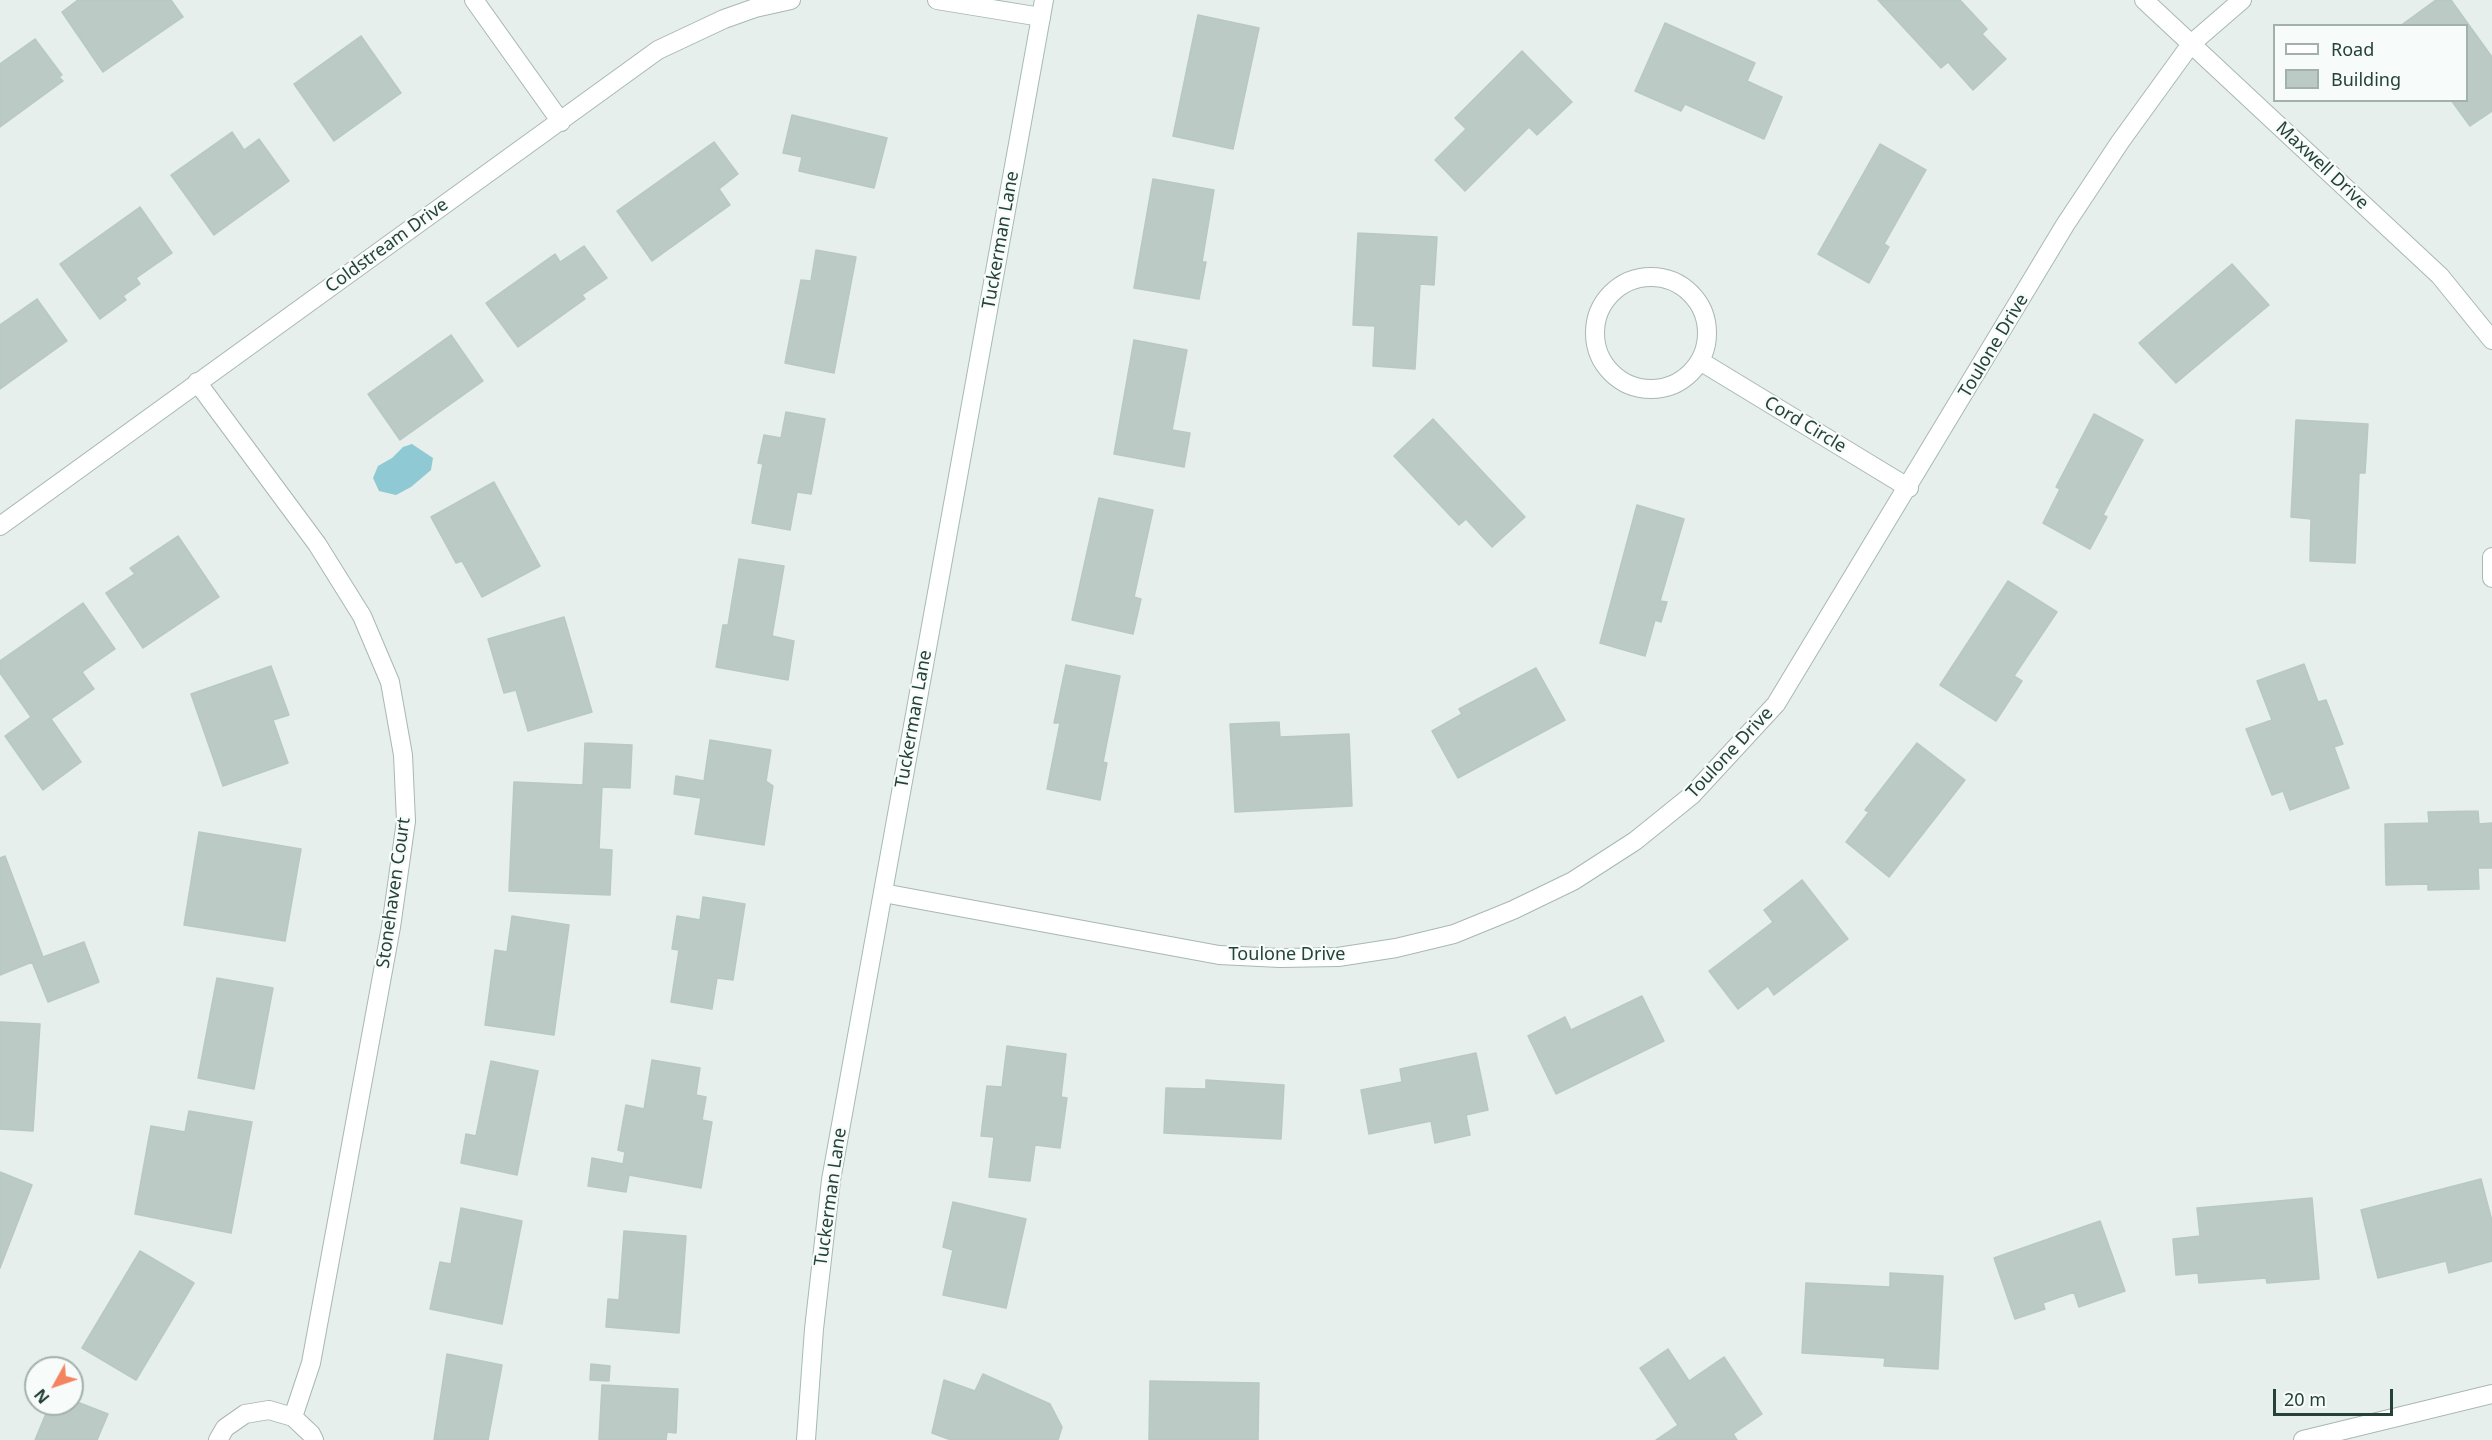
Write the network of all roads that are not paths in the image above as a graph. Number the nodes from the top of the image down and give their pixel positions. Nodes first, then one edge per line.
1 (474, 0) edge
2 (791, 0) edge
3 (937, 0) edge
4 (2144, 0) edge
5 (2242, 0) edge
6 (1042, 9) edge
7 (2191, 44) junction
8 (561, 122) junction
9 (2492, 340) edge
10 (1700, 361) junction
11 (197, 382) junction
12 (1909, 488) junction
13 (0, 526) edge
14 (2492, 557) edge
15 (2492, 578) edge
16 (883, 893) junction
17 (2492, 1394) edge
18 (293, 1417) junction
19 (218, 1440) edge
20 (314, 1440) edge
21 (806, 1440) edge
22 (2302, 1440) edge

1 - 8 street
2 - 8 street, Coldstream Drive
3 - 6 street
4 - 7 street, Maxwell Drive
5 - 7 street, Toulone Drive
6 - 16 street, Tuckerman Lane
7 - 9 street, Maxwell Drive
7 - 12 street, Toulone Drive
8 - 11 street, Coldstream Drive
10 - 10 street
10 - 12 street, Cord Circle
11 - 13 street, Coldstream Drive
11 - 18 street, Stonehaven Court
12 - 16 street, Toulone Drive
14 - 15 street
16 - 21 street, Tuckerman Lane
17 - 22 street
18 - 19 street
18 - 20 street

